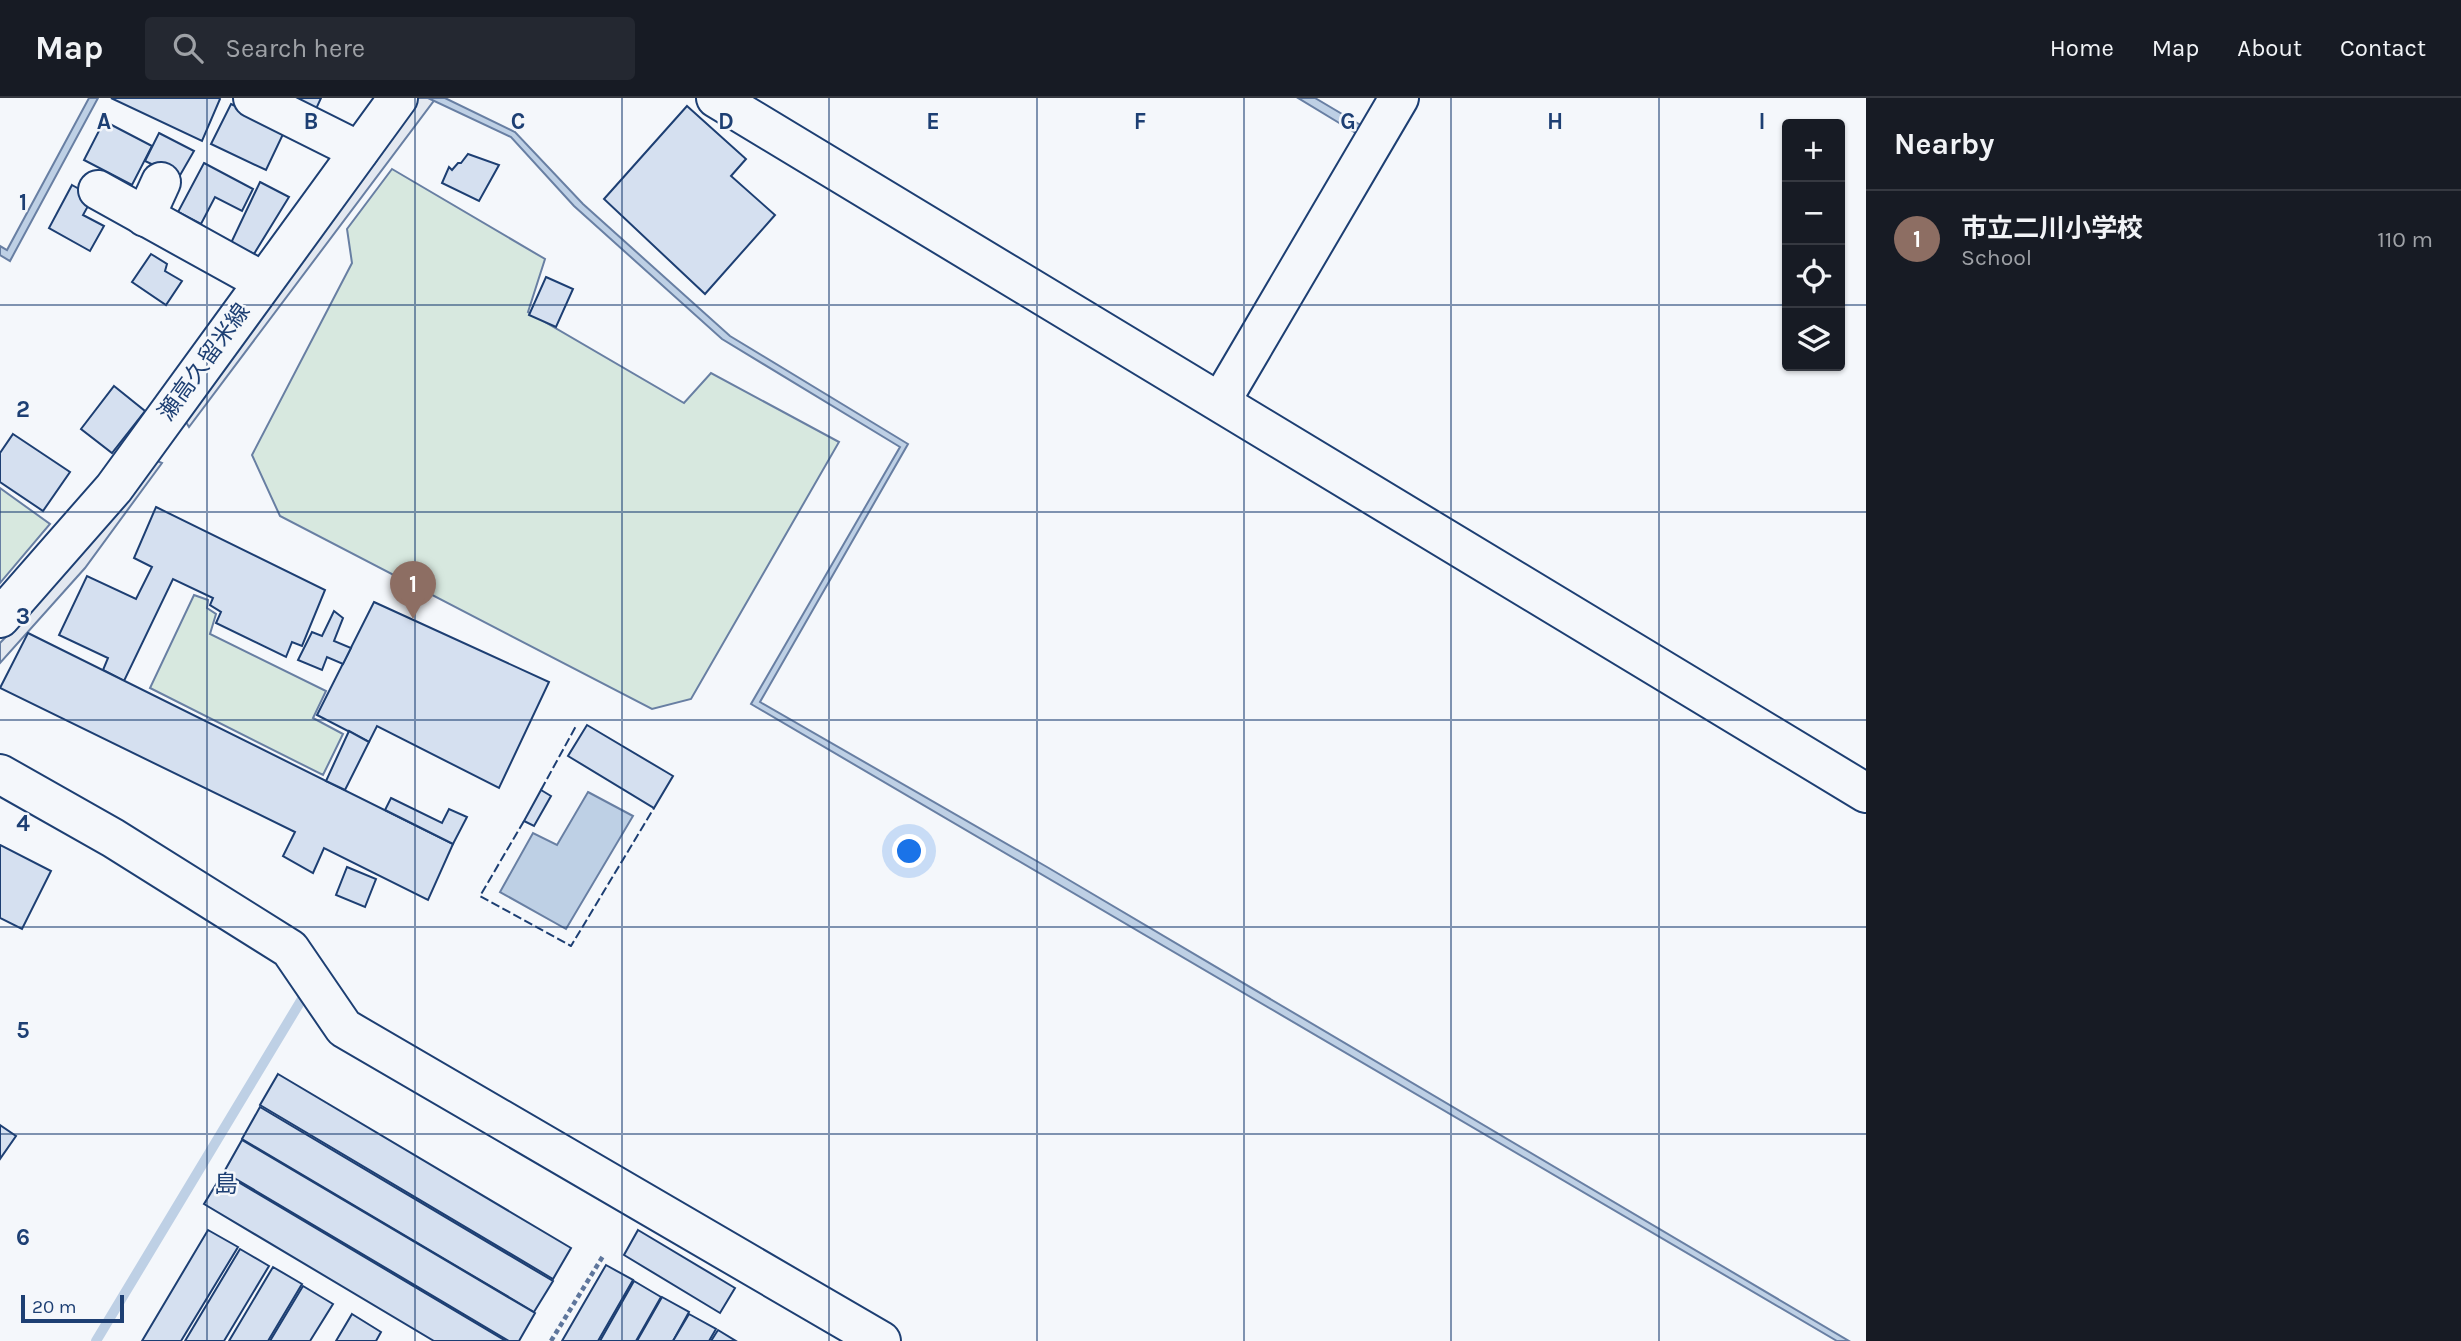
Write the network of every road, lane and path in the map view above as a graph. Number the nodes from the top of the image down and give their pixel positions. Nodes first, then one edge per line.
1 (253, 98) edge
2 (398, 98) edge
3 (716, 98) edge
4 (1399, 98) edge
5 (359, 150) junction
6 (162, 182) dead end
7 (98, 190) dead end
8 (145, 216) junction
9 (262, 281) junction
10 (1221, 401) junction
11 (0, 618) edge
12 (0, 774) edge
13 (1866, 793) edge
14 (603, 1256) dead end
15 (551, 1341) edge
16 (881, 1341) edge

1 - 5 street
2 - 5 street, 瀬高久留米線
3 - 10 street
4 - 10 street
5 - 9 street, 瀬高久留米線
6 - 8 street
7 - 8 street
8 - 9 street
9 - 11 street, 瀬高久留米線
10 - 13 street
12 - 16 street
14 - 15 path

